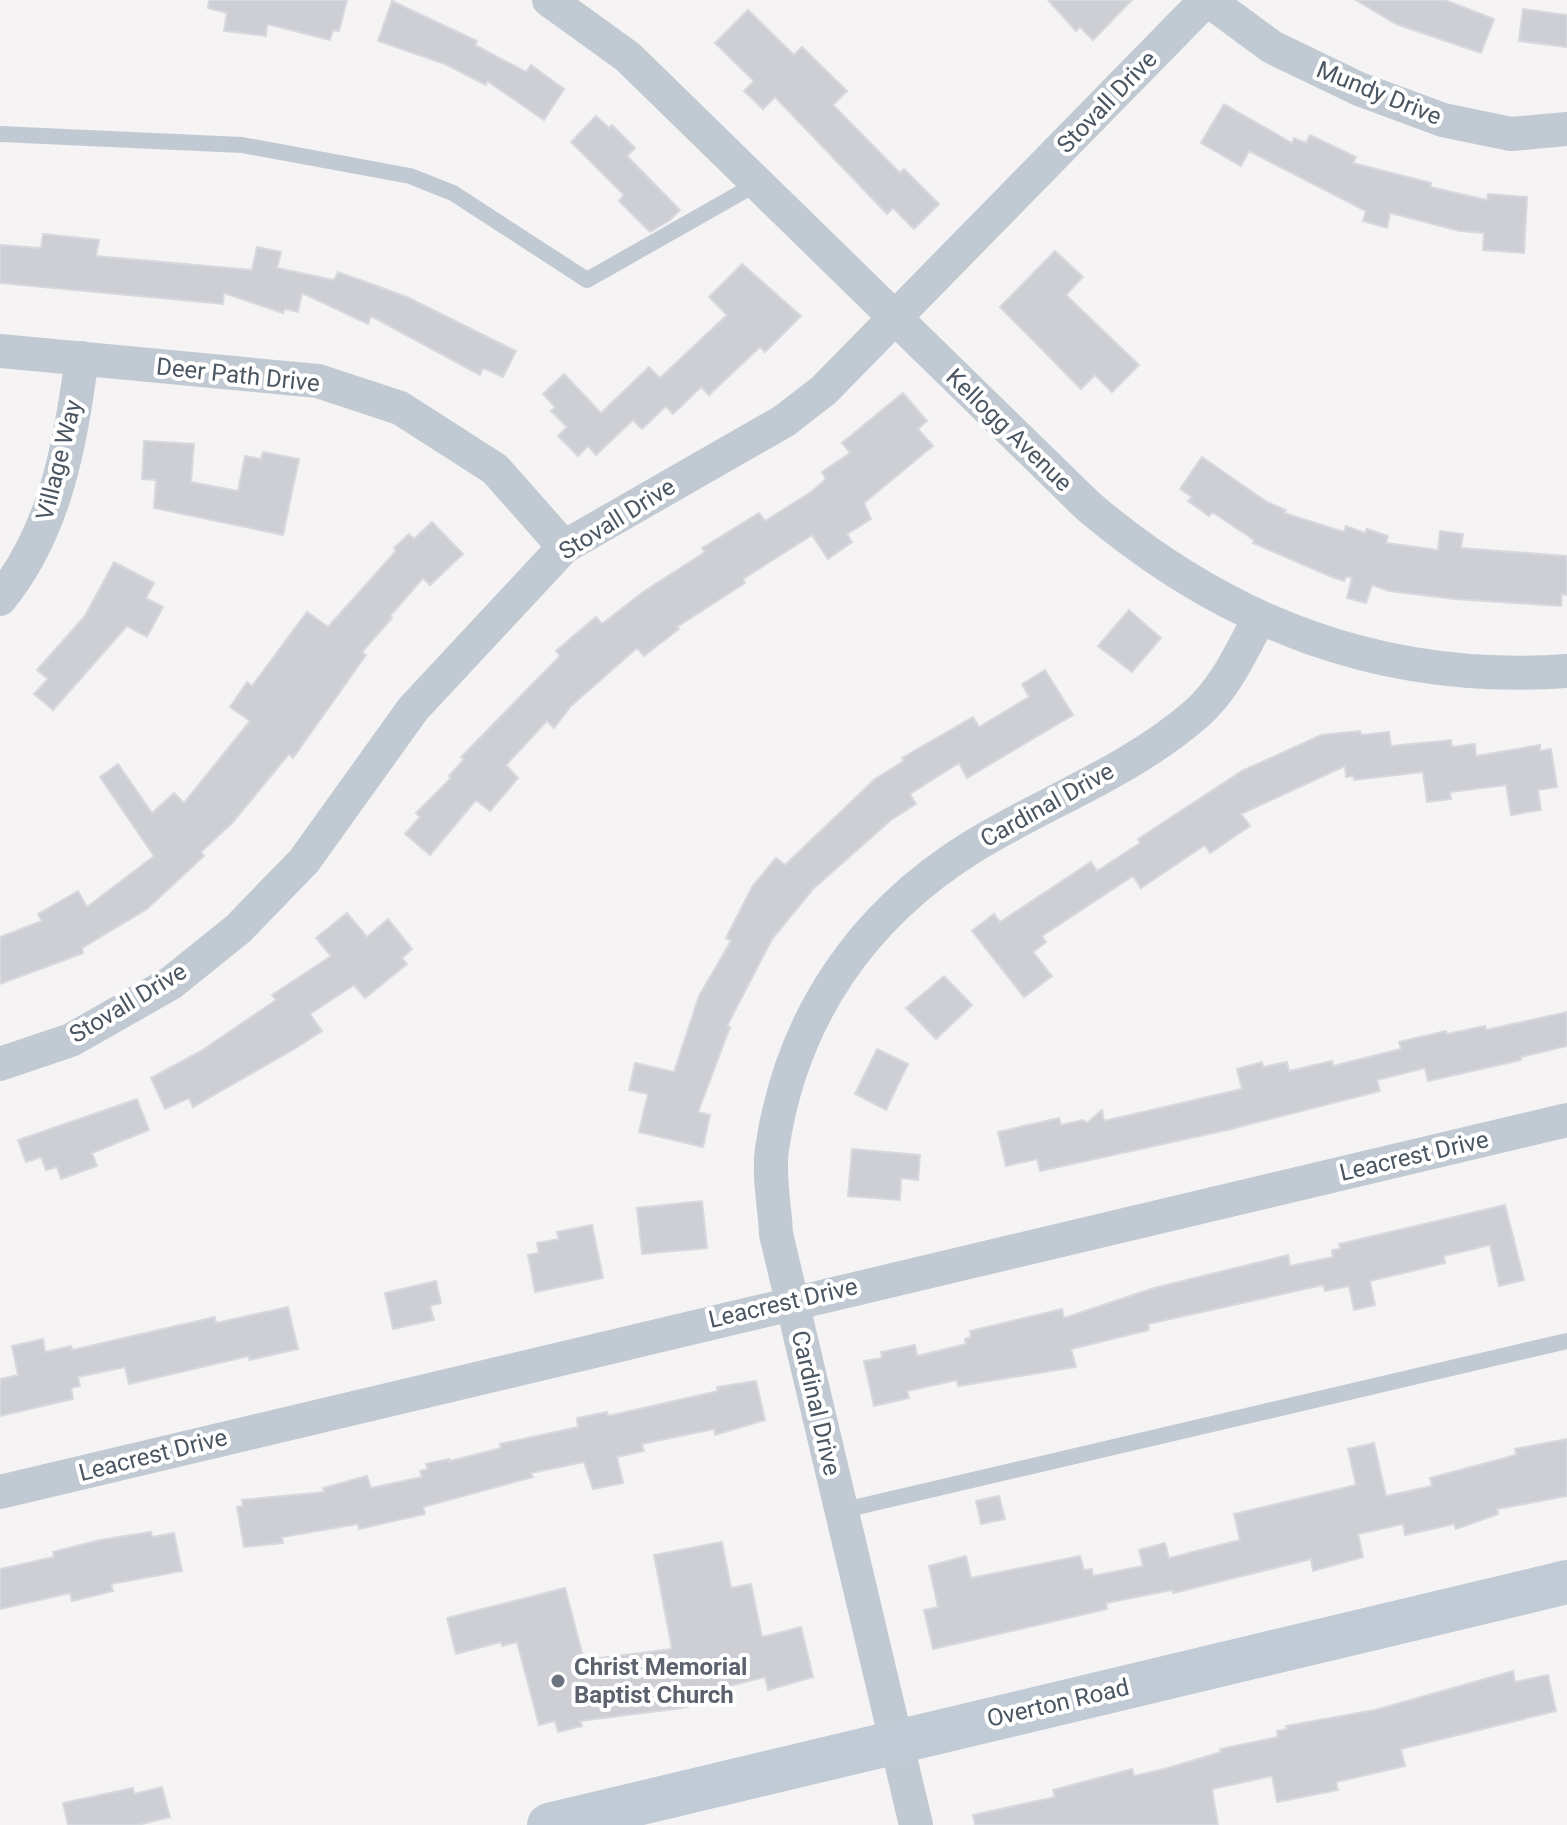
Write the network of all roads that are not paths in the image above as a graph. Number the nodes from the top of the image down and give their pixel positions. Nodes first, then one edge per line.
1 (549, 0) edge
2 (1207, 0) edge
3 (1567, 129) edge
4 (0, 134) edge
5 (758, 183) junction
6 (895, 319) junction
7 (0, 351) edge
8 (82, 358) junction
9 (564, 547) junction
10 (0, 599) edge
11 (1259, 619) junction
12 (1567, 671) edge
13 (0, 1064) edge
14 (1567, 1120) edge
15 (793, 1301) junction
16 (1567, 1341) edge
17 (0, 1492) edge
18 (840, 1511) junction
19 (1567, 1582) edge
20 (897, 1742) junction
21 (549, 1825) edge
22 (916, 1825) edge

1 - 5 street, Kellogg Avenue
2 - 3 street, Mundy Drive
2 - 6 street, Stovall Drive
4 - 5 lane
5 - 6 street, Kellogg Avenue
6 - 9 street, Stovall Drive
6 - 11 street, Kellogg Avenue
7 - 8 street, Deer Path Drive
8 - 9 street, Deer Path Drive
8 - 10 street, Village Way
9 - 13 street, Stovall Drive
11 - 12 street, Kellogg Avenue
11 - 15 street, Cardinal Drive
14 - 15 street, Leacrest Drive
15 - 17 street, Leacrest Drive
15 - 18 street, Cardinal Drive
16 - 18 lane
18 - 20 street, Cardinal Drive
19 - 20 street, Overton Road
20 - 21 street, Overton Road
20 - 22 street, Cardinal Drive

